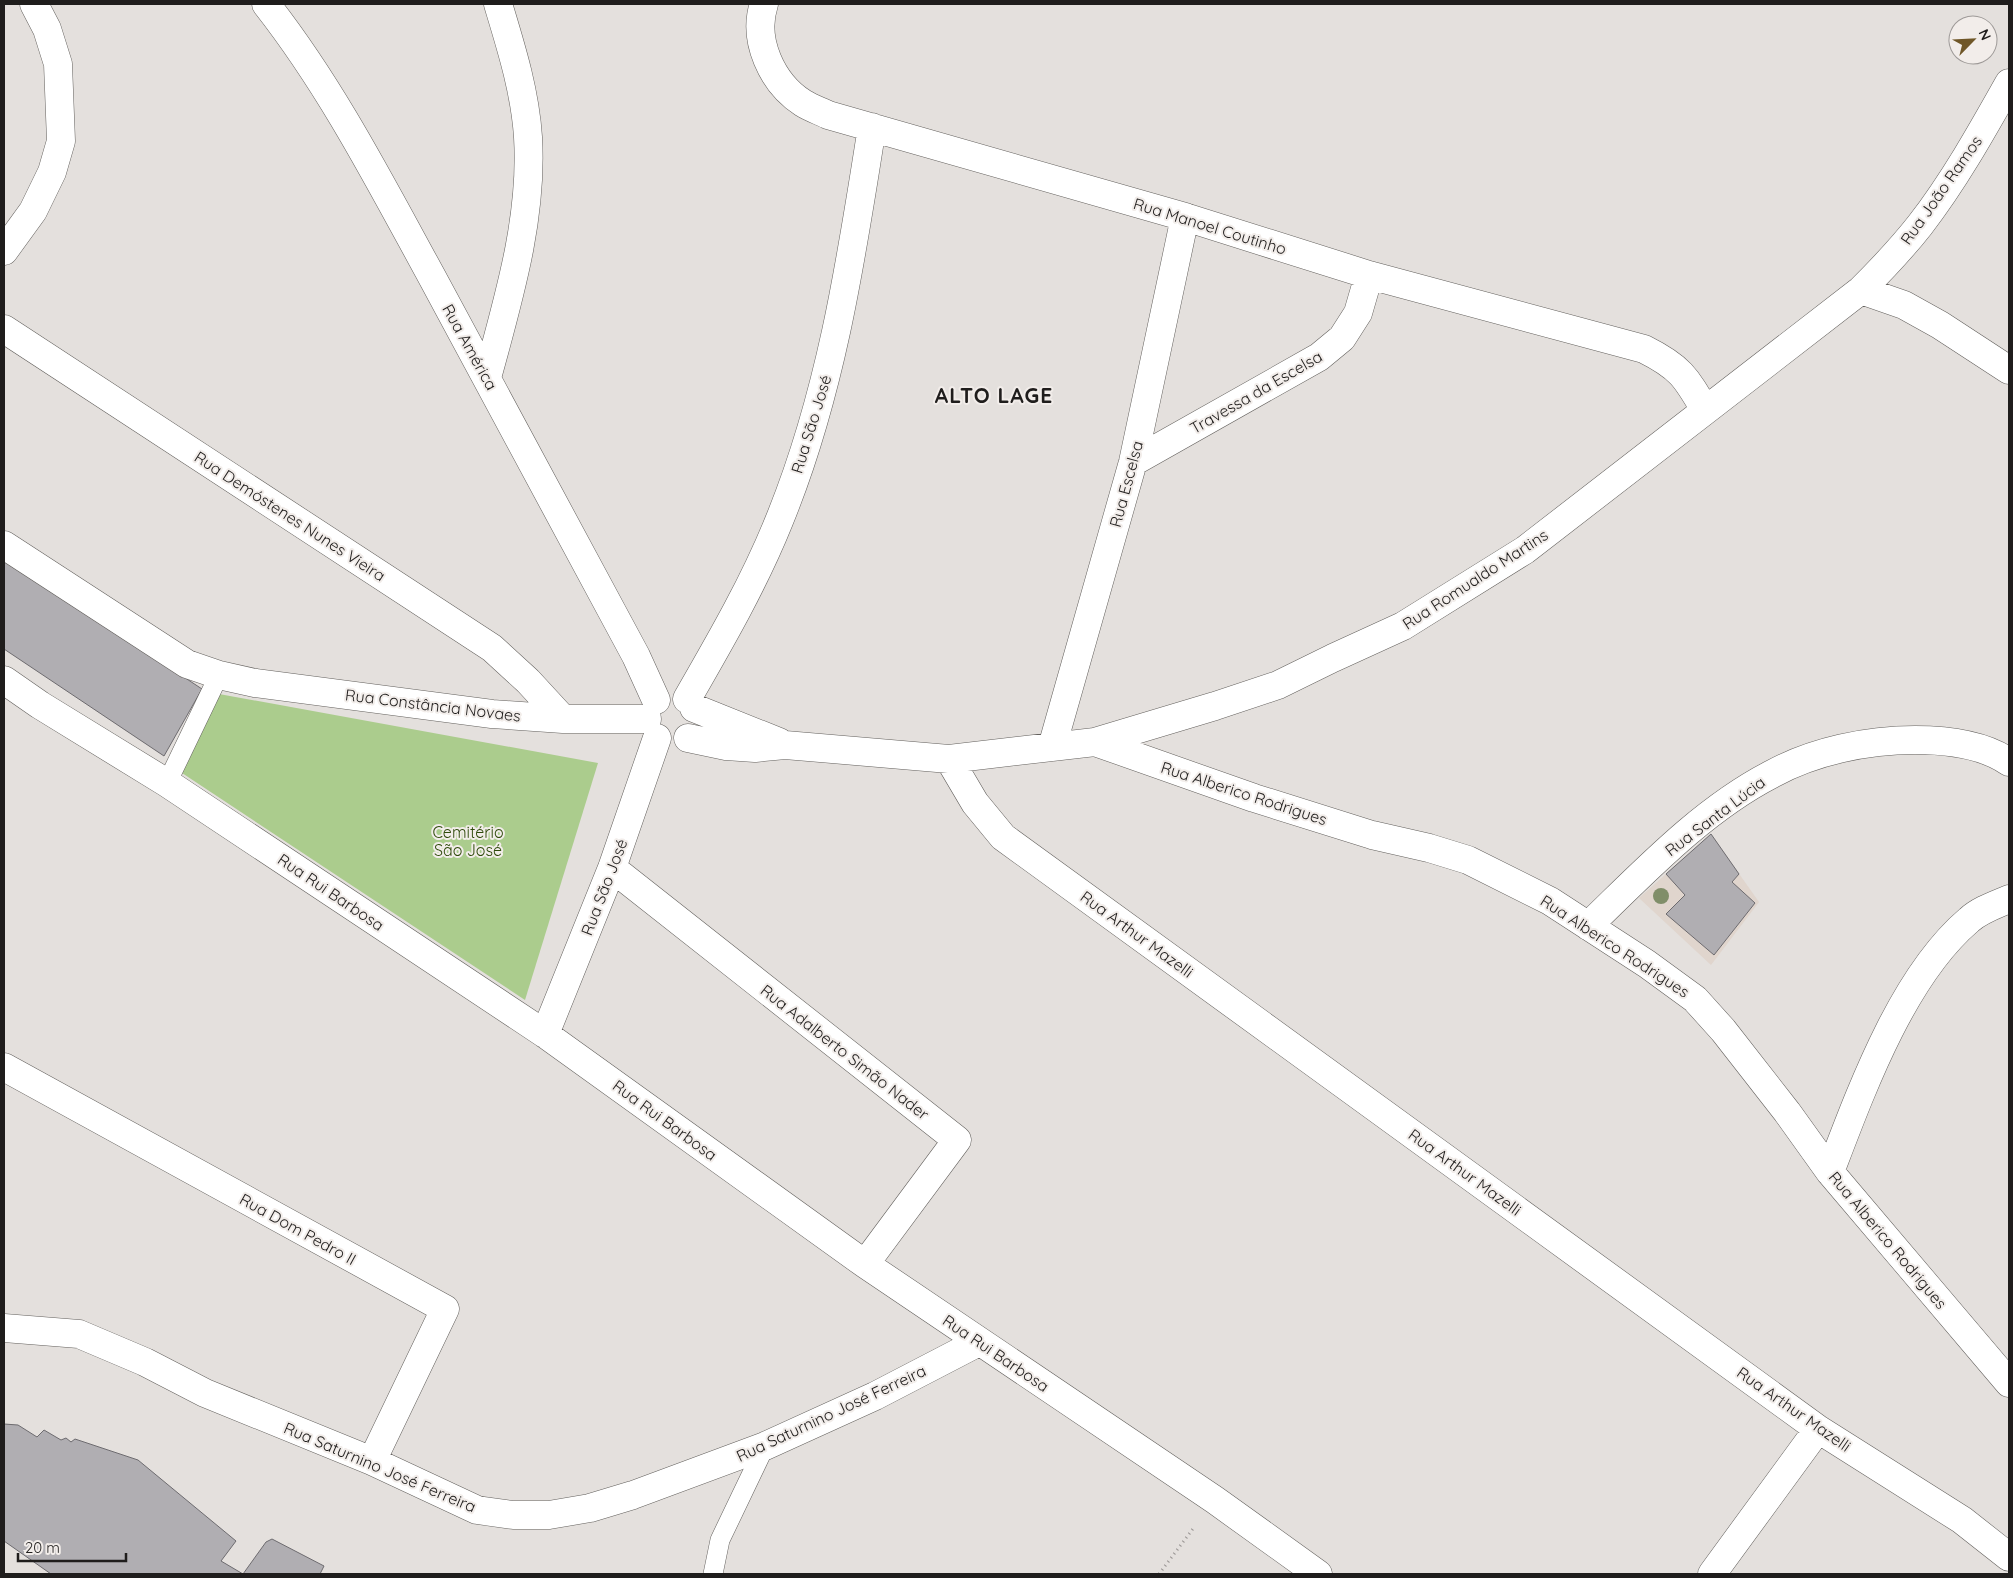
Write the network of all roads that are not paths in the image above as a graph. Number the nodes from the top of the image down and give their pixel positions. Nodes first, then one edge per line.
1 (34, 4) edge
2 (266, 4) edge
3 (498, 4) edge
4 (764, 4) edge
5 (2009, 83) edge
6 (872, 127) junction
7 (1185, 217) junction
8 (4, 251) edge
9 (1369, 275) junction
10 (1861, 290) junction
11 (4, 329) edge
12 (2009, 370) edge
13 (487, 378) junction
14 (1705, 410) junction
15 (1133, 462) junction
16 (4, 545) edge
17 (219, 675) junction
18 (4, 680) edge
19 (691, 703) junction
20 (563, 718) junction
21 (654, 719) junction
22 (688, 738) junction
23 (1095, 742) junction
24 (784, 745) junction
25 (1052, 747) junction
26 (949, 759) junction
27 (2009, 762) edge
28 (167, 782) junction
29 (612, 868) junction
30 (2009, 899) edge
31 (1588, 926) junction
32 (545, 1034) junction
33 (4, 1067) edge
34 (1830, 1172) junction
35 (865, 1264) junction
36 (4, 1328) edge
37 (979, 1342) junction
38 (2009, 1382) edge
39 (1818, 1429) junction
40 (765, 1446) junction
41 (372, 1461) junction
42 (2003, 1546) edge
43 (713, 1574) edge
44 (1318, 1574) edge
45 (1712, 1574) edge

1 - 8 street
2 - 13 street, Rua América
3 - 13 street
4 - 6 street, Rua Manoel Coutinho
5 - 10 street, Rua João Ramos
6 - 7 street, Rua Manoel Coutinho
6 - 19 street, Rua São José
7 - 9 street, Rua Manoel Coutinho
7 - 15 street, Rua Escelsa
9 - 14 street, Rua Manoel Coutinho
9 - 15 street, Travessa da Escelsa
10 - 12 street
10 - 14 street, Rua Romualdo Martins
11 - 20 street, Rua Demóstenes Nunes Vieira
13 - 21 street, Rua América
14 - 23 street, Rua Romualdo Martins
15 - 25 street, Rua Escelsa
16 - 17 street, Rua Constância Novaes
17 - 20 street, Rua Constância Novaes
17 - 28 lane
18 - 28 street, Rua Rui Barbosa
19 - 21 street
19 - 22 street
19 - 24 street
20 - 21 street, Rua Constância Novaes
21 - 22 street
21 - 29 street, Rua São José
22 - 24 street
23 - 25 street, Rua Romualdo Martins
23 - 31 street, Rua Alberico Rodrigues
24 - 26 street
25 - 26 street, Rua Romualdo Martins
26 - 39 street, Rua Arthur Mazelli
27 - 31 street, Rua Santa Lúcia
28 - 32 street, Rua Rui Barbosa
29 - 32 street, Rua São José
29 - 35 street, Rua Adalberto Simão Nader
30 - 34 street
31 - 34 street, Rua Alberico Rodrigues
32 - 35 street, Rua Rui Barbosa
33 - 41 street, Rua Dom Pedro II
34 - 38 street, Rua Alberico Rodrigues
35 - 37 street, Rua Rui Barbosa
36 - 41 street, Rua Saturnino José Ferreira
37 - 40 street, Rua Saturnino José Ferreira
37 - 44 street, Rua Rui Barbosa
39 - 42 street, Rua Arthur Mazelli
39 - 45 street
40 - 41 street, Rua Saturnino José Ferreira
40 - 43 lane

